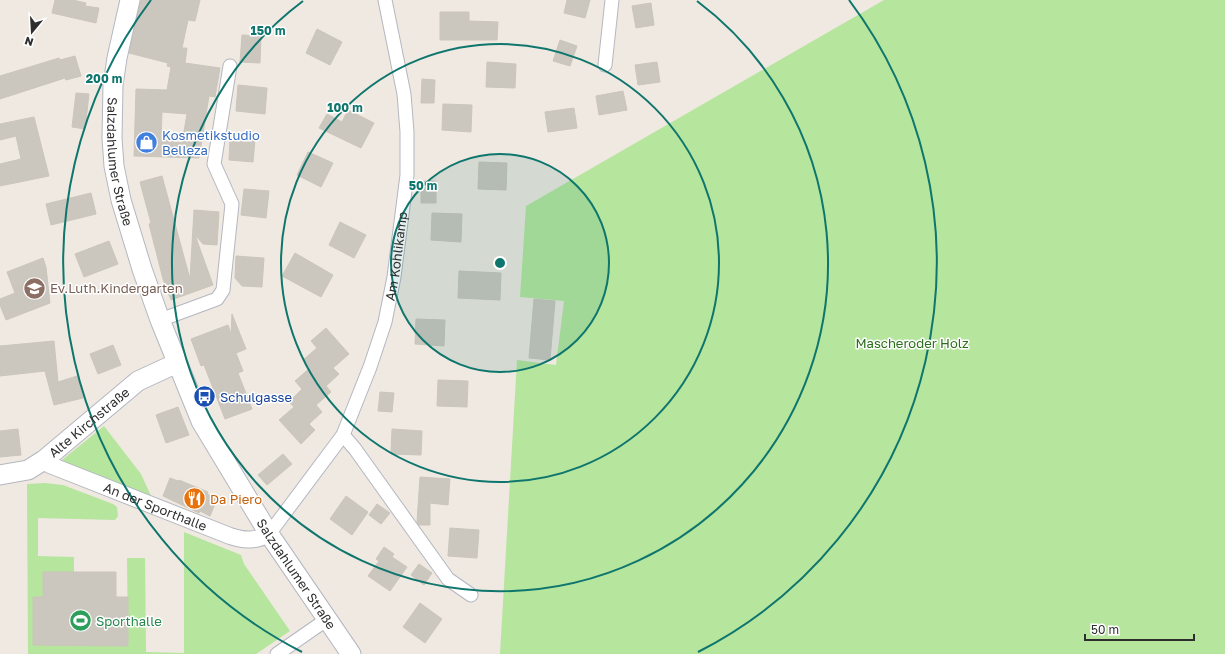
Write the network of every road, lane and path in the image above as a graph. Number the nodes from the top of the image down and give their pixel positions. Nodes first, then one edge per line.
1 (130, 0) edge
2 (385, 0) edge
3 (612, 0) edge
4 (605, 65) dead end
5 (230, 66) dead end
6 (160, 320) junction
7 (177, 363) junction
8 (343, 435) junction
9 (44, 460) junction
10 (0, 476) edge
11 (270, 534) junction
12 (471, 595) dead end
13 (326, 620) junction
14 (277, 654) edge
15 (351, 654) edge

1 - 6 main road, Salzdahlumer Straße
2 - 8 street, Am Kohlikamp
3 - 4 street
5 - 6 street
6 - 7 main road, Salzdahlumer Straße
7 - 9 main road, Alte Kirchstraße
7 - 11 main road, Salzdahlumer Straße
8 - 11 street, Am Kohlikamp
8 - 12 street
9 - 10 main road, Alte Kirchstraße
9 - 11 street, An der Sporthalle
11 - 13 main road, Salzdahlumer Straße
13 - 14 street
13 - 15 main road, Salzdahlumer Straße

